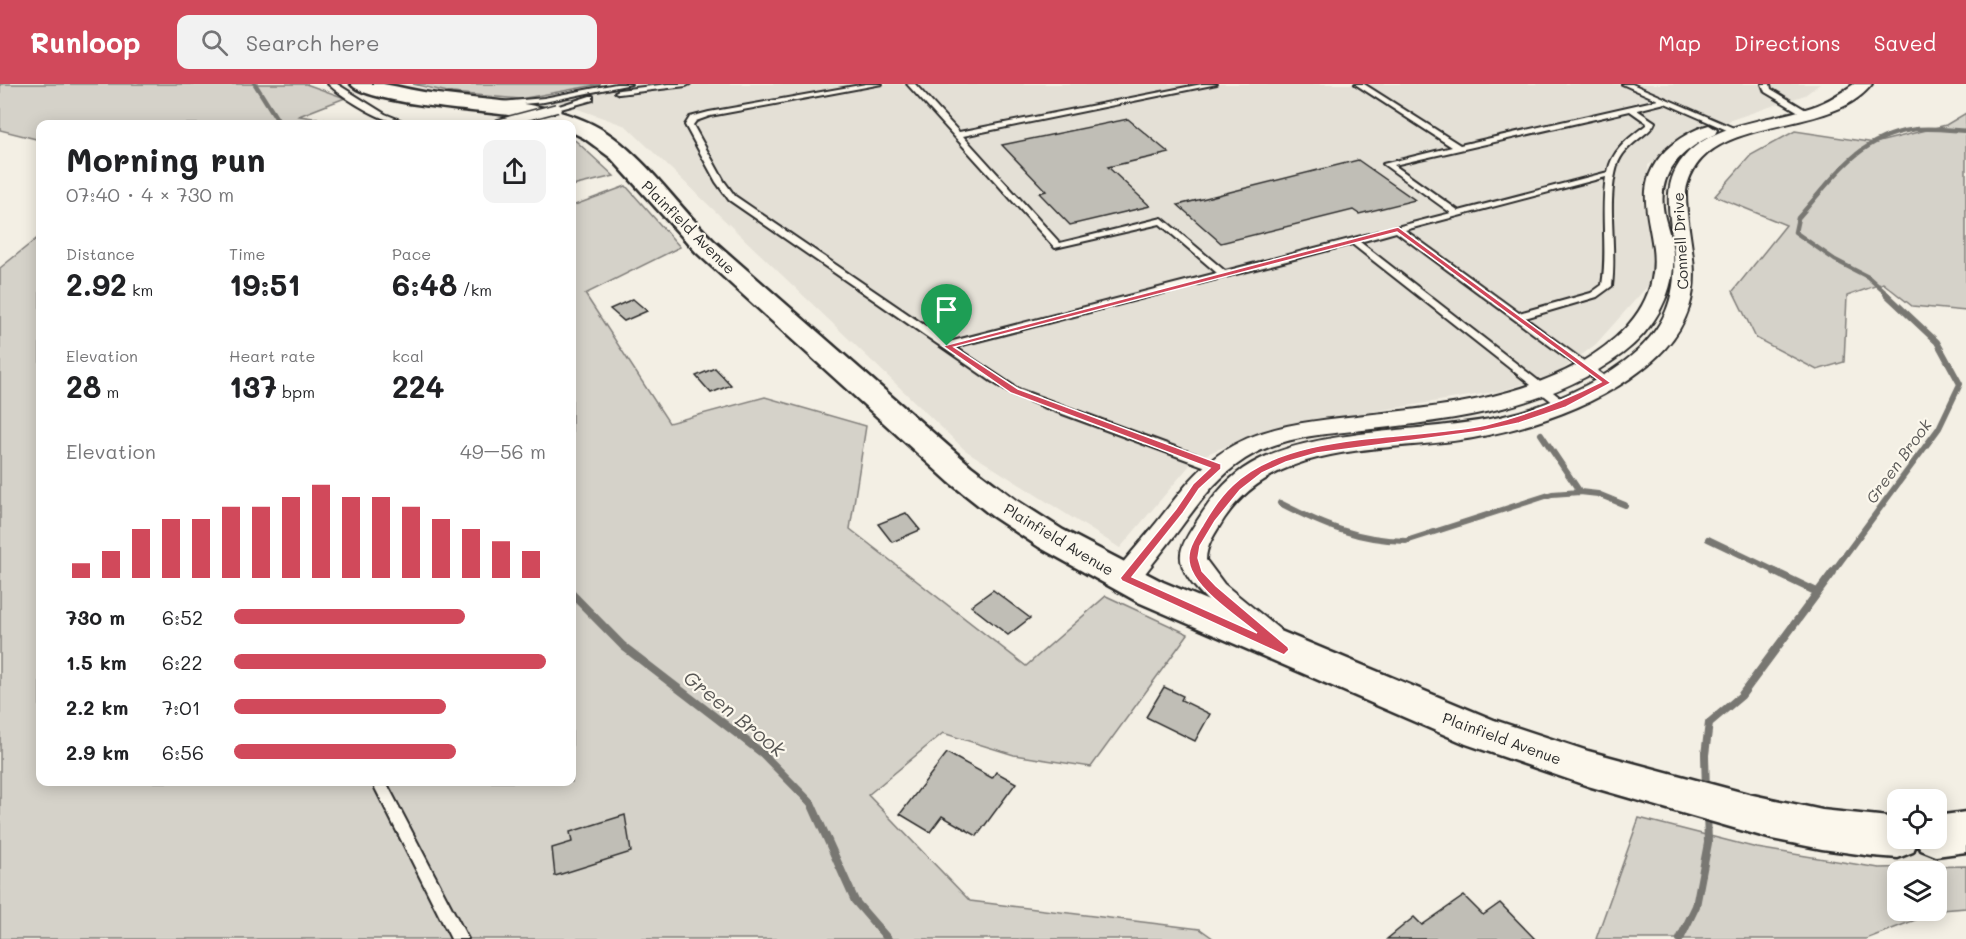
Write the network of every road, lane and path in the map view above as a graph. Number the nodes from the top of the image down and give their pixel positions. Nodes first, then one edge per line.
1 (332, 84) edge
2 (361, 84) edge
3 (627, 84) edge
4 (686, 84) edge
5 (911, 84) edge
6 (1213, 84) edge
7 (1359, 84) edge
8 (1626, 84) edge
9 (1766, 84) edge
10 (1838, 84) edge
11 (870, 85) edge
12 (1856, 85) edge
13 (1665, 101) junction
14 (473, 106) junction
15 (1631, 109) junction
16 (1800, 109) junction
17 (394, 120) edge
18 (511, 120) edge
19 (558, 120) edge
20 (576, 126) edge
21 (1730, 129) junction
22 (958, 135) junction
23 (1459, 148) junction
24 (1610, 174) junction
25 (1458, 214) junction
26 (1398, 229) junction
27 (1354, 240) junction
28 (1223, 274) junction
29 (1517, 317) junction
30 (947, 346) junction
31 (1586, 368) junction
32 (1607, 383) junction
33 (1553, 397) junction
34 (1217, 467) junction
35 (1125, 578) junction
36 (1284, 650) junction
37 (381, 786) edge
38 (1966, 832) edge
39 (1947, 835) edge
40 (1887, 837) edge
41 (460, 939) edge

1 - 17 lane
2 - 14 main road, Plainfield Avenue
3 - 14 lane
4 - 18 lane, bridge
5 - 22 lane
6 - 22 lane
7 - 23 lane
8 - 13 lane
9 - 16 lane
10 - 16 street, Connell Drive
11 - 30 lane
12 - 16 street, Connell Drive
13 - 15 lane
13 - 21 lane
14 - 19 main road, Plainfield Avenue
15 - 23 lane
15 - 24 lane
16 - 21 street, Connell Drive
20 - 35 main road, Plainfield Avenue
21 - 31 street, Connell Drive
21 - 32 street, Connell Drive
22 - 28 lane
23 - 25 lane
24 - 25 lane
24 - 29 lane
25 - 26 lane
26 - 27 lane
26 - 29 lane
27 - 28 lane
27 - 33 lane
28 - 30 lane
29 - 31 lane
30 - 34 lane
31 - 32 lane
31 - 33 street, Connell Drive
32 - 33 street, Connell Drive
33 - 34 street, Connell Drive
33 - 36 street, Connell Drive
34 - 35 street, Connell Drive
35 - 36 main road, Plainfield Avenue
36 - 40 main road, Plainfield Avenue
37 - 41 lane
38 - 39 main road

